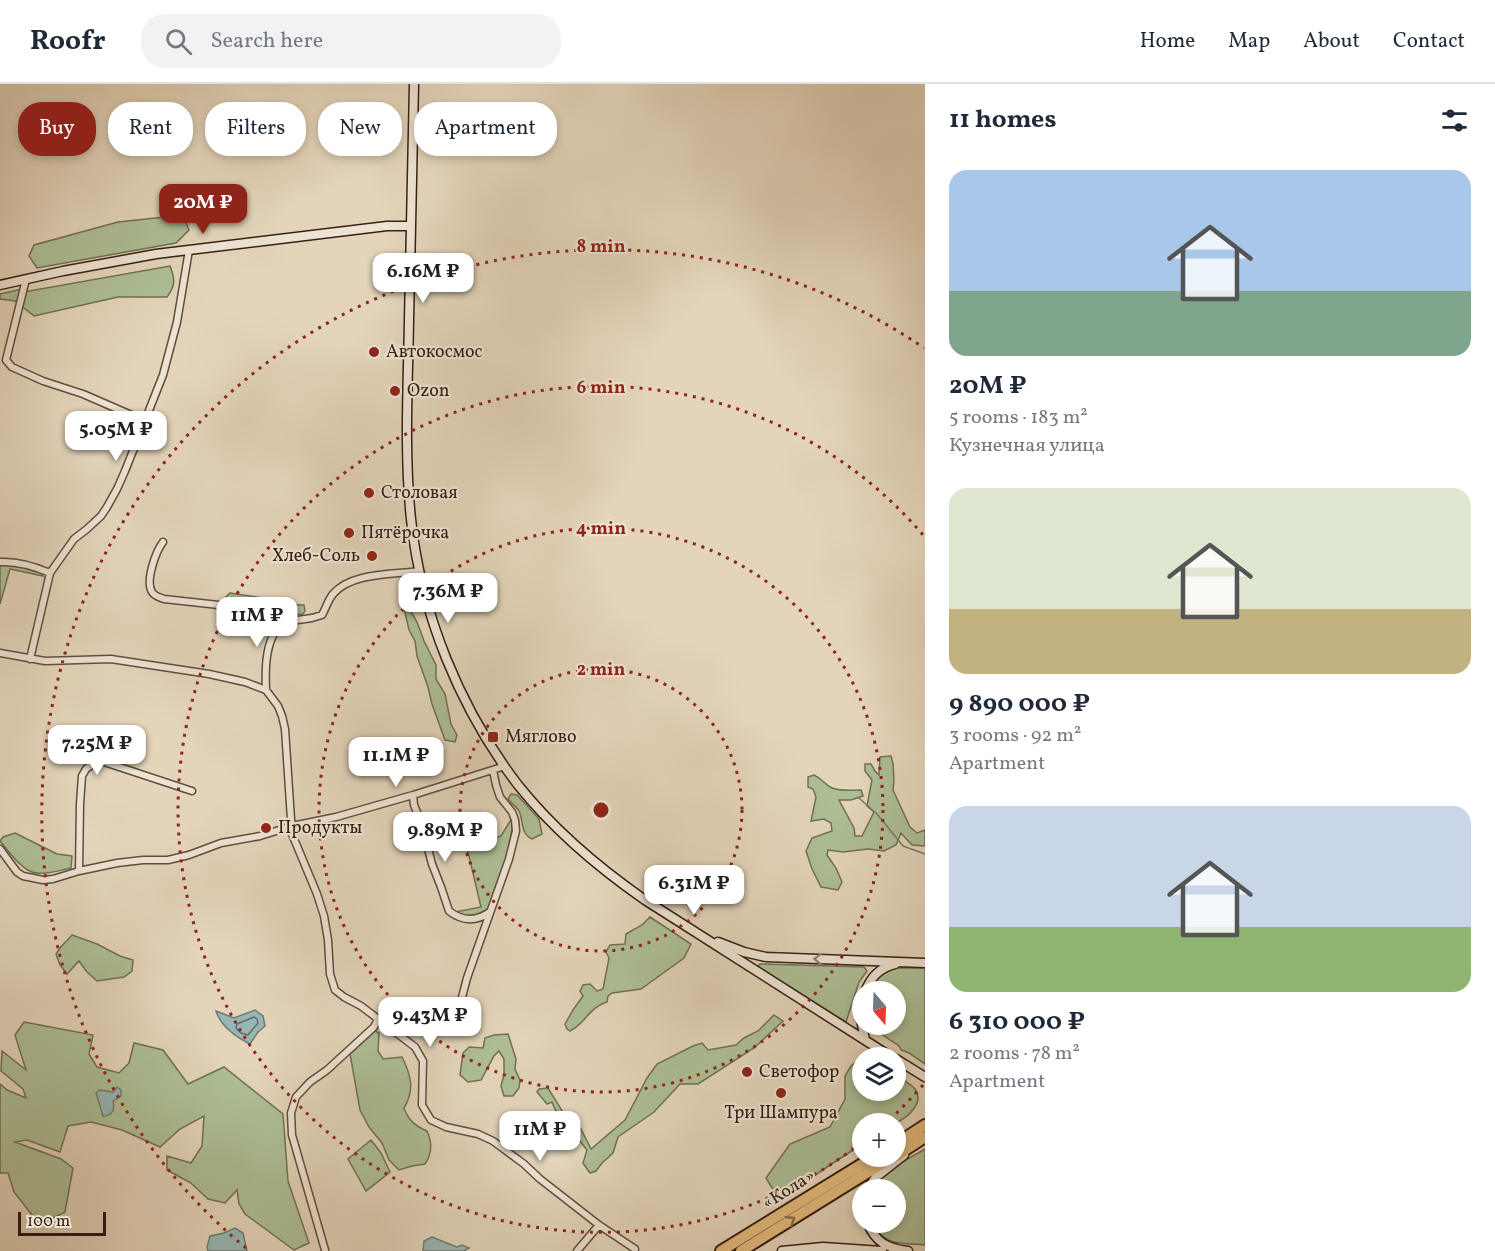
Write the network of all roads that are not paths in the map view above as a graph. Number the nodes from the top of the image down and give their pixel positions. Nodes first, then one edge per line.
1 (414, 84) edge
2 (411, 226) junction
3 (189, 250) junction
4 (26, 279) junction
5 (0, 285) edge
6 (145, 421) junction
7 (163, 542) dead end
8 (0, 562) edge
9 (419, 571) junction
10 (50, 573) junction
11 (284, 622) junction
12 (0, 653) edge
13 (30, 659) junction
14 (266, 690) junction
15 (505, 766) junction
16 (493, 770) junction
17 (192, 791) dead end
18 (413, 795) junction
19 (292, 826) junction
20 (0, 849) edge
21 (79, 871) junction
22 (491, 911) junction
23 (701, 936) junction
24 (904, 962) junction
25 (925, 963) edge
26 (870, 981) edge
27 (378, 1019) junction
28 (455, 1024) dead end
29 (864, 1035) edge
30 (865, 1040) junction
31 (876, 1047) edge
32 (906, 1065) edge
33 (925, 1077) edge
34 (925, 1125) edge
35 (906, 1137) edge
36 (920, 1140) edge
37 (906, 1149) edge
38 (857, 1167) edge
39 (877, 1167) edge
40 (875, 1179) edge
41 (599, 1226) junction
42 (872, 1233) edge
43 (634, 1249) dead end
44 (325, 1250) edge
45 (577, 1251) edge
46 (721, 1251) edge
47 (741, 1251) edge
48 (782, 1251) edge
49 (882, 1251) edge
50 (908, 1251) edge

1 - 2 main road
2 - 3 main road
2 - 9 main road
3 - 4 main road
3 - 6 street
4 - 5 main road
4 - 6 street
6 - 10 street
7 - 11 street
8 - 10 street
9 - 11 street
9 - 15 main road
10 - 13 street
11 - 14 street
12 - 13 street
13 - 14 street
14 - 19 street
15 - 16 street
15 - 23 main road
16 - 18 street
16 - 22 street
17 - 21 street
18 - 19 street
18 - 22 street
19 - 21 street
19 - 27 street
20 - 21 street
22 - 28 street
24 -> 23 main road
23 - 30 main road
24 - 25 main road
24 - 26 main road
27 - 41 street
27 - 44 street
29 - 30 main road
30 - 31 main road
32 - 33 main road
34 - 35 highway
36 - 37 highway, «Кола»
36 - 40 main road
38 - 46 highway, «Кола»
47 -> 39 highway, «Кола»
41 - 43 street
41 - 45 street
42 - 50 main road
48 - 49 main road

